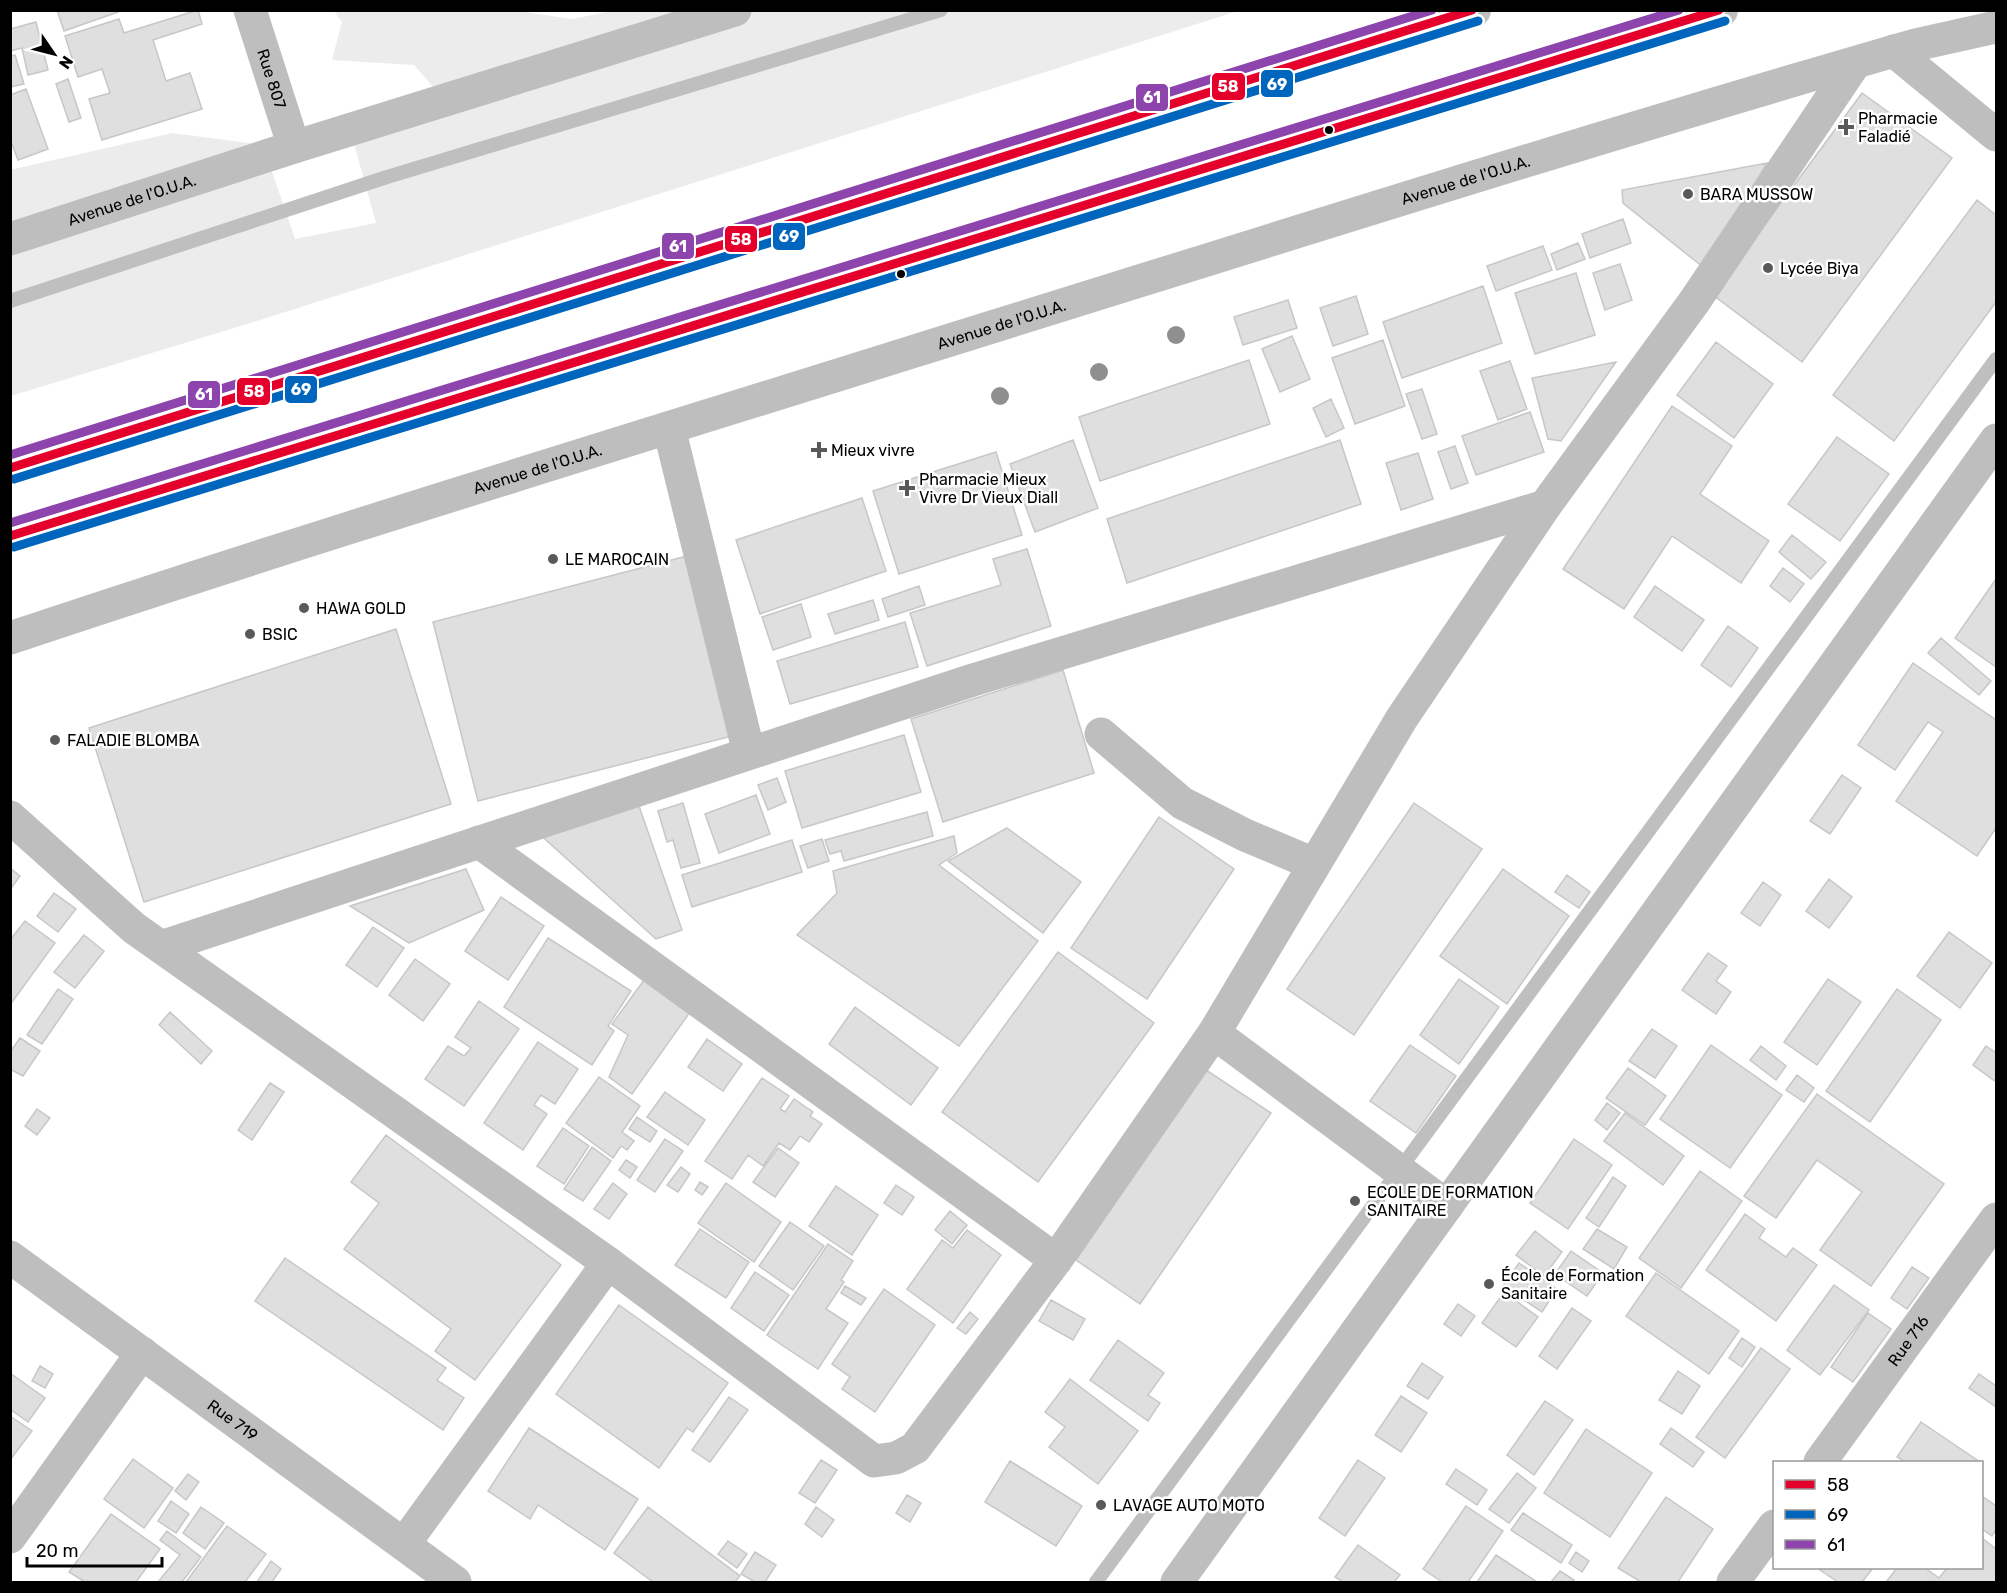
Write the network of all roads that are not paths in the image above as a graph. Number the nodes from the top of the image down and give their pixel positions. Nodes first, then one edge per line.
1 (250, 10) edge
2 (735, 10) edge
3 (1474, 10) edge
4 (1721, 10) edge
5 (1996, 27) edge
6 (1894, 51) junction
7 (1855, 63) junction
8 (1996, 135) edge
9 (294, 147) junction
10 (10, 239) edge
11 (669, 428) junction
12 (1996, 440) edge
13 (10, 468) edge
14 (1545, 506) junction
15 (10, 536) edge
16 (10, 638) edge
17 (1101, 734) dead end
18 (749, 753) junction
19 (10, 817) edge
20 (479, 842) junction
21 (1314, 864) junction
22 (161, 947) junction
23 (1214, 1033) junction
24 (1447, 1206) junction
25 (1996, 1219) edge
26 (10, 1257) edge
27 (1056, 1260) junction
28 (608, 1263) junction
29 (142, 1353) junction
30 (1821, 1461) edge
31 (1773, 1527) edge
32 (10, 1537) edge
33 (404, 1544) junction
34 (455, 1582) edge
35 (1177, 1582) edge
36 (1733, 1582) edge

1 - 9 main road, Rue 807
2 - 9 main road, Avenue de l'O.U.A.
3 - 13 main road
4 - 15 main road
5 - 6 main road, Avenue de l'O.U.A.
6 - 7 main road, Avenue de l'O.U.A.
6 - 8 main road
7 - 11 main road, Avenue de l'O.U.A.
7 - 14 main road
9 - 10 main road, Avenue de l'O.U.A.
11 - 16 main road, Avenue de l'O.U.A.
11 - 18 main road
12 - 24 main road
14 - 18 main road
14 - 21 main road
17 - 21 main road
18 - 20 main road
19 - 22 main road
20 - 22 main road
20 - 27 main road
21 - 23 main road
22 - 28 main road
23 - 24 main road
23 - 27 main road
24 - 35 main road
25 - 30 main road, Rue 716
26 - 29 main road, Rue 719
27 - 28 main road
28 - 33 main road
29 - 32 main road
29 - 33 main road, Rue 719
31 - 36 main road
33 - 34 main road, Rue 719

